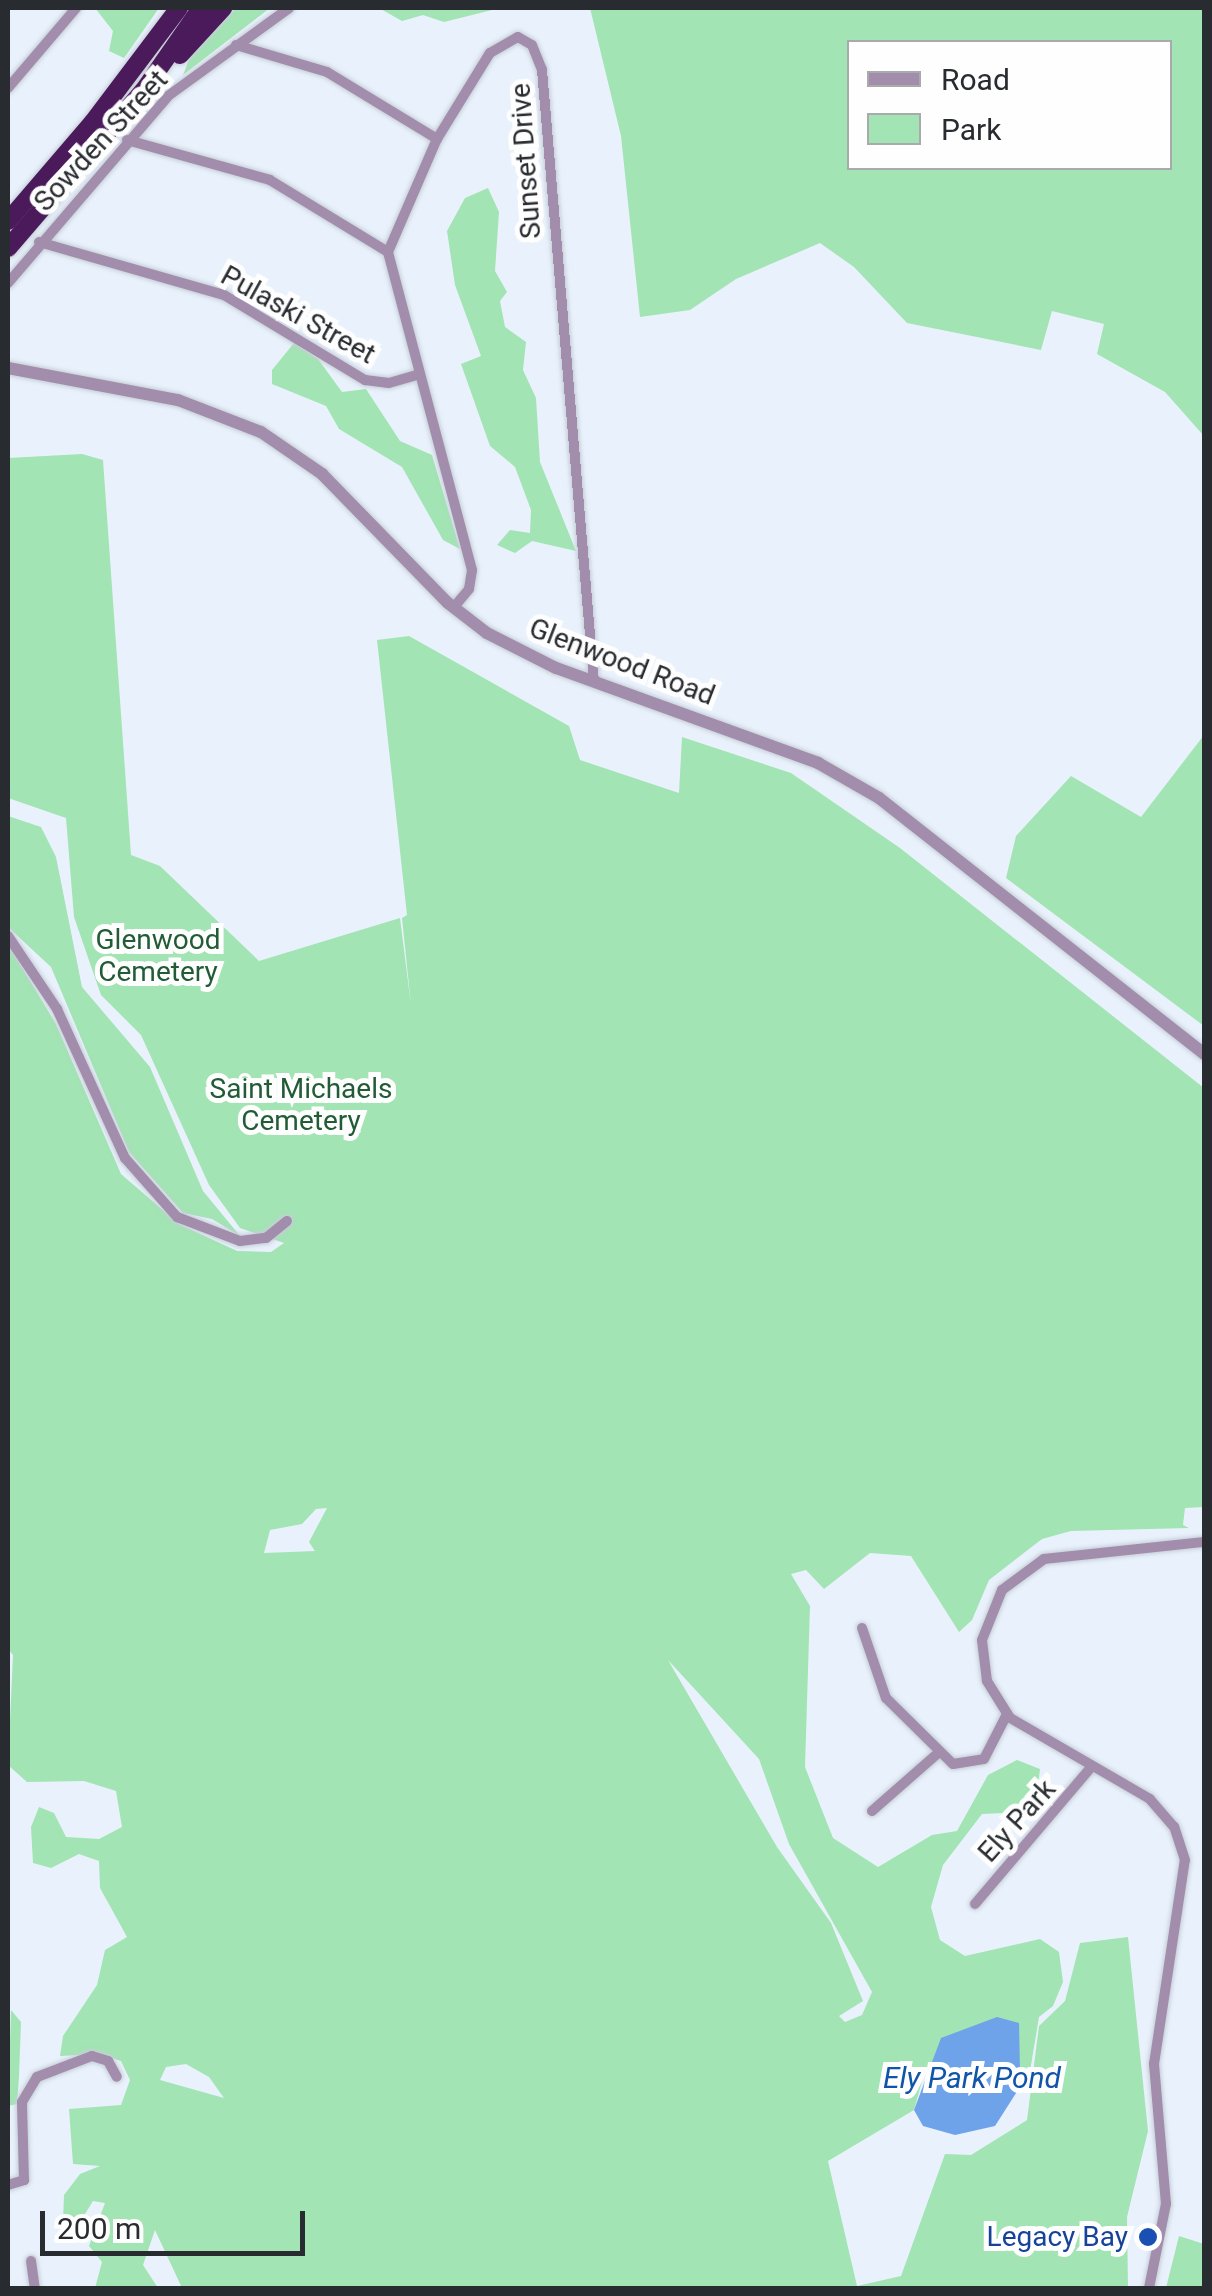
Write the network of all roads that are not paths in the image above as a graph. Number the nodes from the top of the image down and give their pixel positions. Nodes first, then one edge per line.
1 (76, 8) edge
2 (179, 8) edge
3 (200, 8) edge
4 (223, 8) edge
5 (290, 8) edge
6 (236, 45) junction
7 (8, 88) edge
8 (144, 90) junction
9 (437, 139) junction
10 (128, 140) junction
11 (8, 221) edge
12 (39, 242) junction
13 (8, 248) edge
14 (388, 252) junction
15 (8, 283) edge
16 (8, 368) edge
17 (420, 374) junction
18 (454, 608) junction
19 (594, 682) junction
20 (8, 936) edge
21 (1204, 1054) edge
22 (287, 1221) dead end
23 (1204, 1542) edge
24 (862, 1628) dead end
25 (1007, 1714) junction
26 (937, 1754) junction
27 (1091, 1767) junction
28 (872, 1811) dead end
29 (975, 1904) dead end
30 (117, 2078) dead end
31 (8, 2185) edge
32 (31, 2260) dead end
33 (34, 2288) edge
34 (1150, 2288) edge

1 - 7 street
2 - 11 highway
3 - 8 highway
4 - 8 highway
5 - 6 street, Sowden Street
6 - 9 street
6 - 10 street, Sowden Street
8 - 13 highway
9 - 14 street, Sunset Drive
9 - 19 street, Sunset Drive
10 - 12 street, Sowden Street
10 - 14 street
12 - 15 street, Sowden Street
12 - 17 street, Pulaski Street
14 - 17 street
16 - 18 street, Glenwood Road
17 - 18 street
18 - 19 street, Glenwood Road
19 - 21 street, Glenwood Road
20 - 22 street
23 - 25 street
24 - 26 street
25 - 26 street
25 - 27 street
26 - 28 street
27 - 29 street, Ely Park
27 - 34 street
30 - 31 street
32 - 33 street

